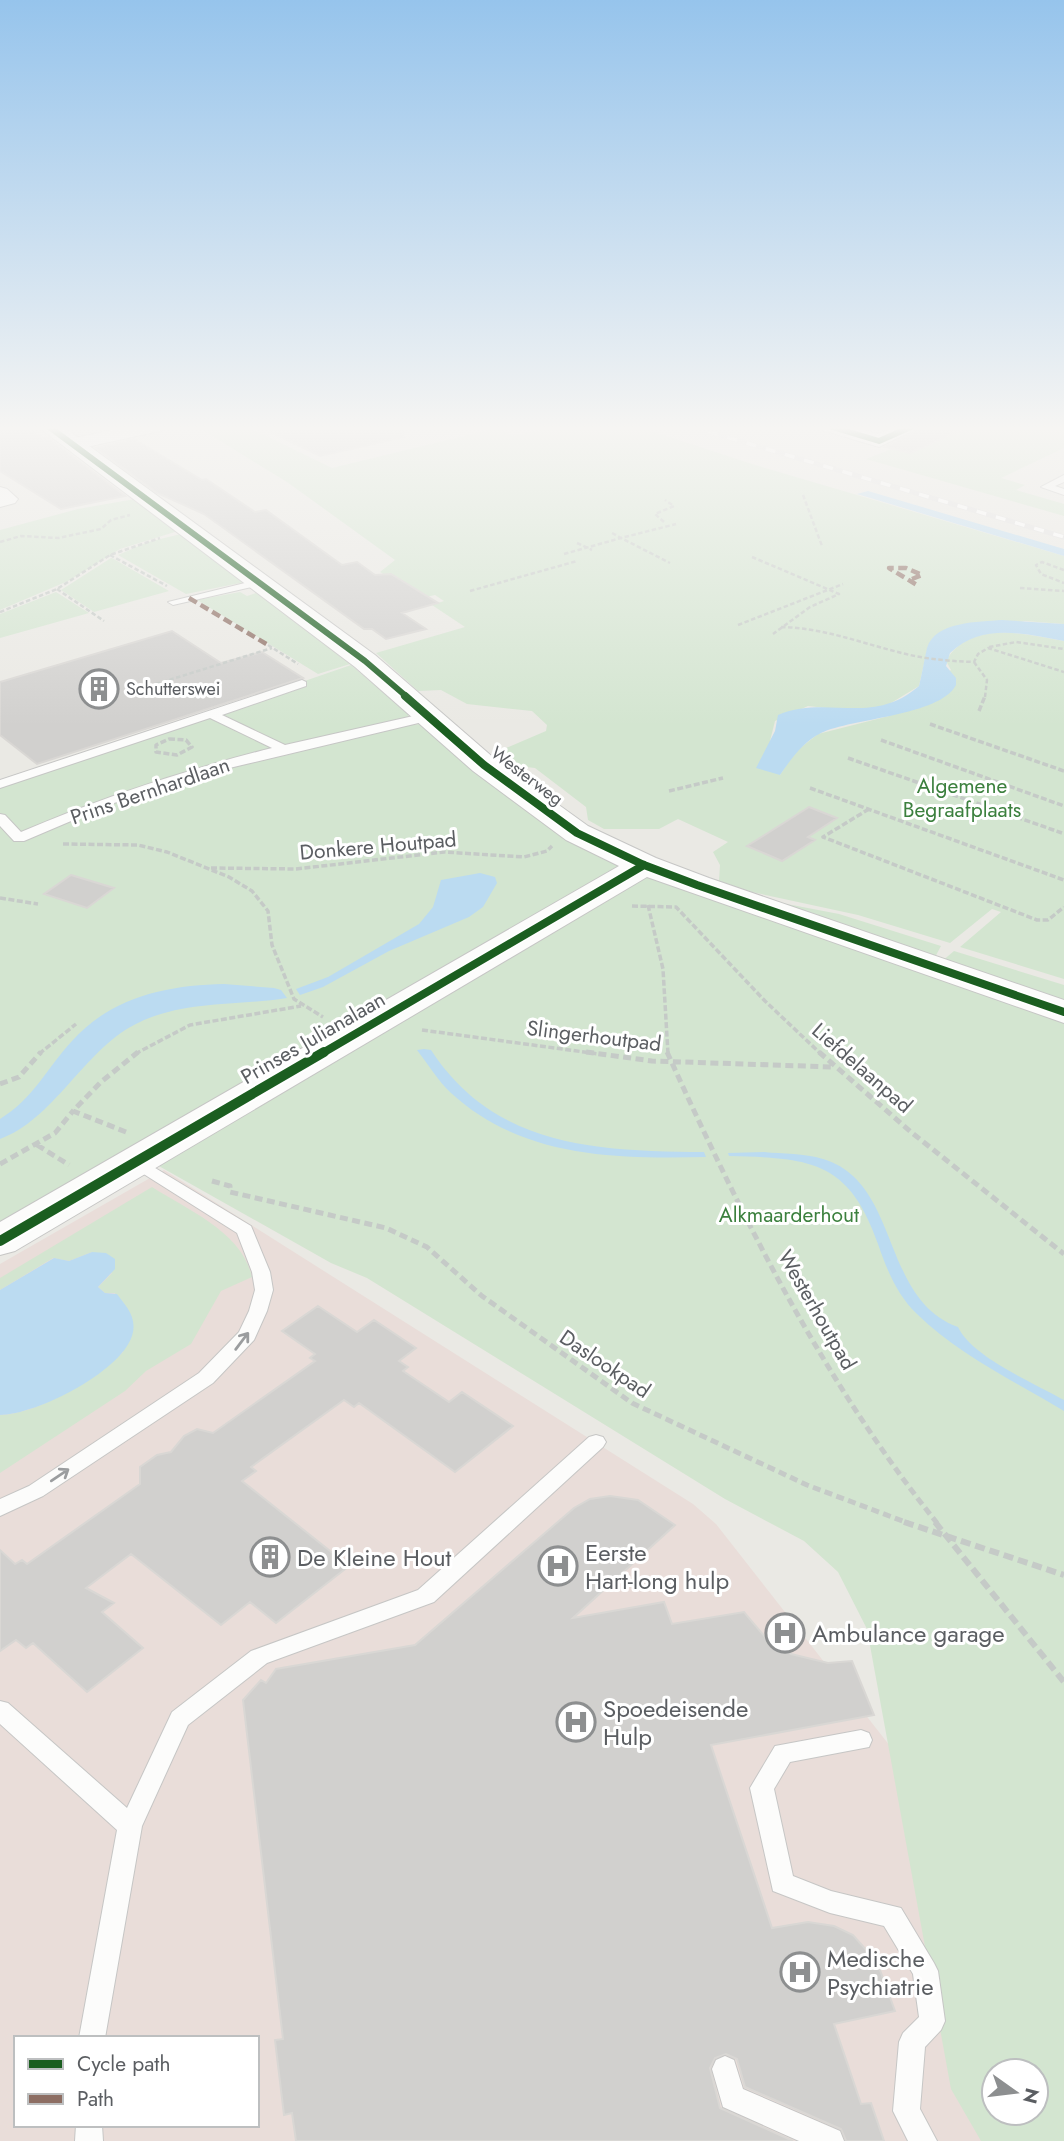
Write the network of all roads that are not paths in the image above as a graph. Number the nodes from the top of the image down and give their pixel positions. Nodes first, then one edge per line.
1 (181, 526) edge
2 (261, 582) junction
3 (173, 602) dead end
4 (302, 684) dead end
5 (211, 714) junction
6 (431, 716) junction
7 (283, 749) junction
8 (0, 784) edge
9 (0, 818) edge
10 (644, 865) junction
11 (1064, 1012) edge
12 (145, 1156) junction
13 (0, 1241) edge
14 (596, 1442) dead end
15 (0, 1507) edge
16 (0, 1710) edge
17 (861, 1740) dead end
18 (130, 1826) junction
19 (92, 2036) edge
20 (725, 2069) dead end
21 (830, 2141) edge
22 (923, 2141) edge

1 - 2 street, Westerweg
2 - 3 lane
2 - 6 street, Westerweg
4 - 5 lane
5 - 7 lane, Prins Bernhardlaan
5 - 8 lane
6 - 7 lane, Prins Bernhardlaan
6 - 10 street, Westerweg
7 - 9 lane, Prins Bernhardlaan
10 - 11 street, Westerweg
10 - 12 street, Prinses Julianalaan
12 - 13 street, Prinses Julianalaan
15 -> 12 lane
14 - 18 lane
16 - 18 lane
17 - 22 lane
18 - 19 lane
20 - 21 lane

